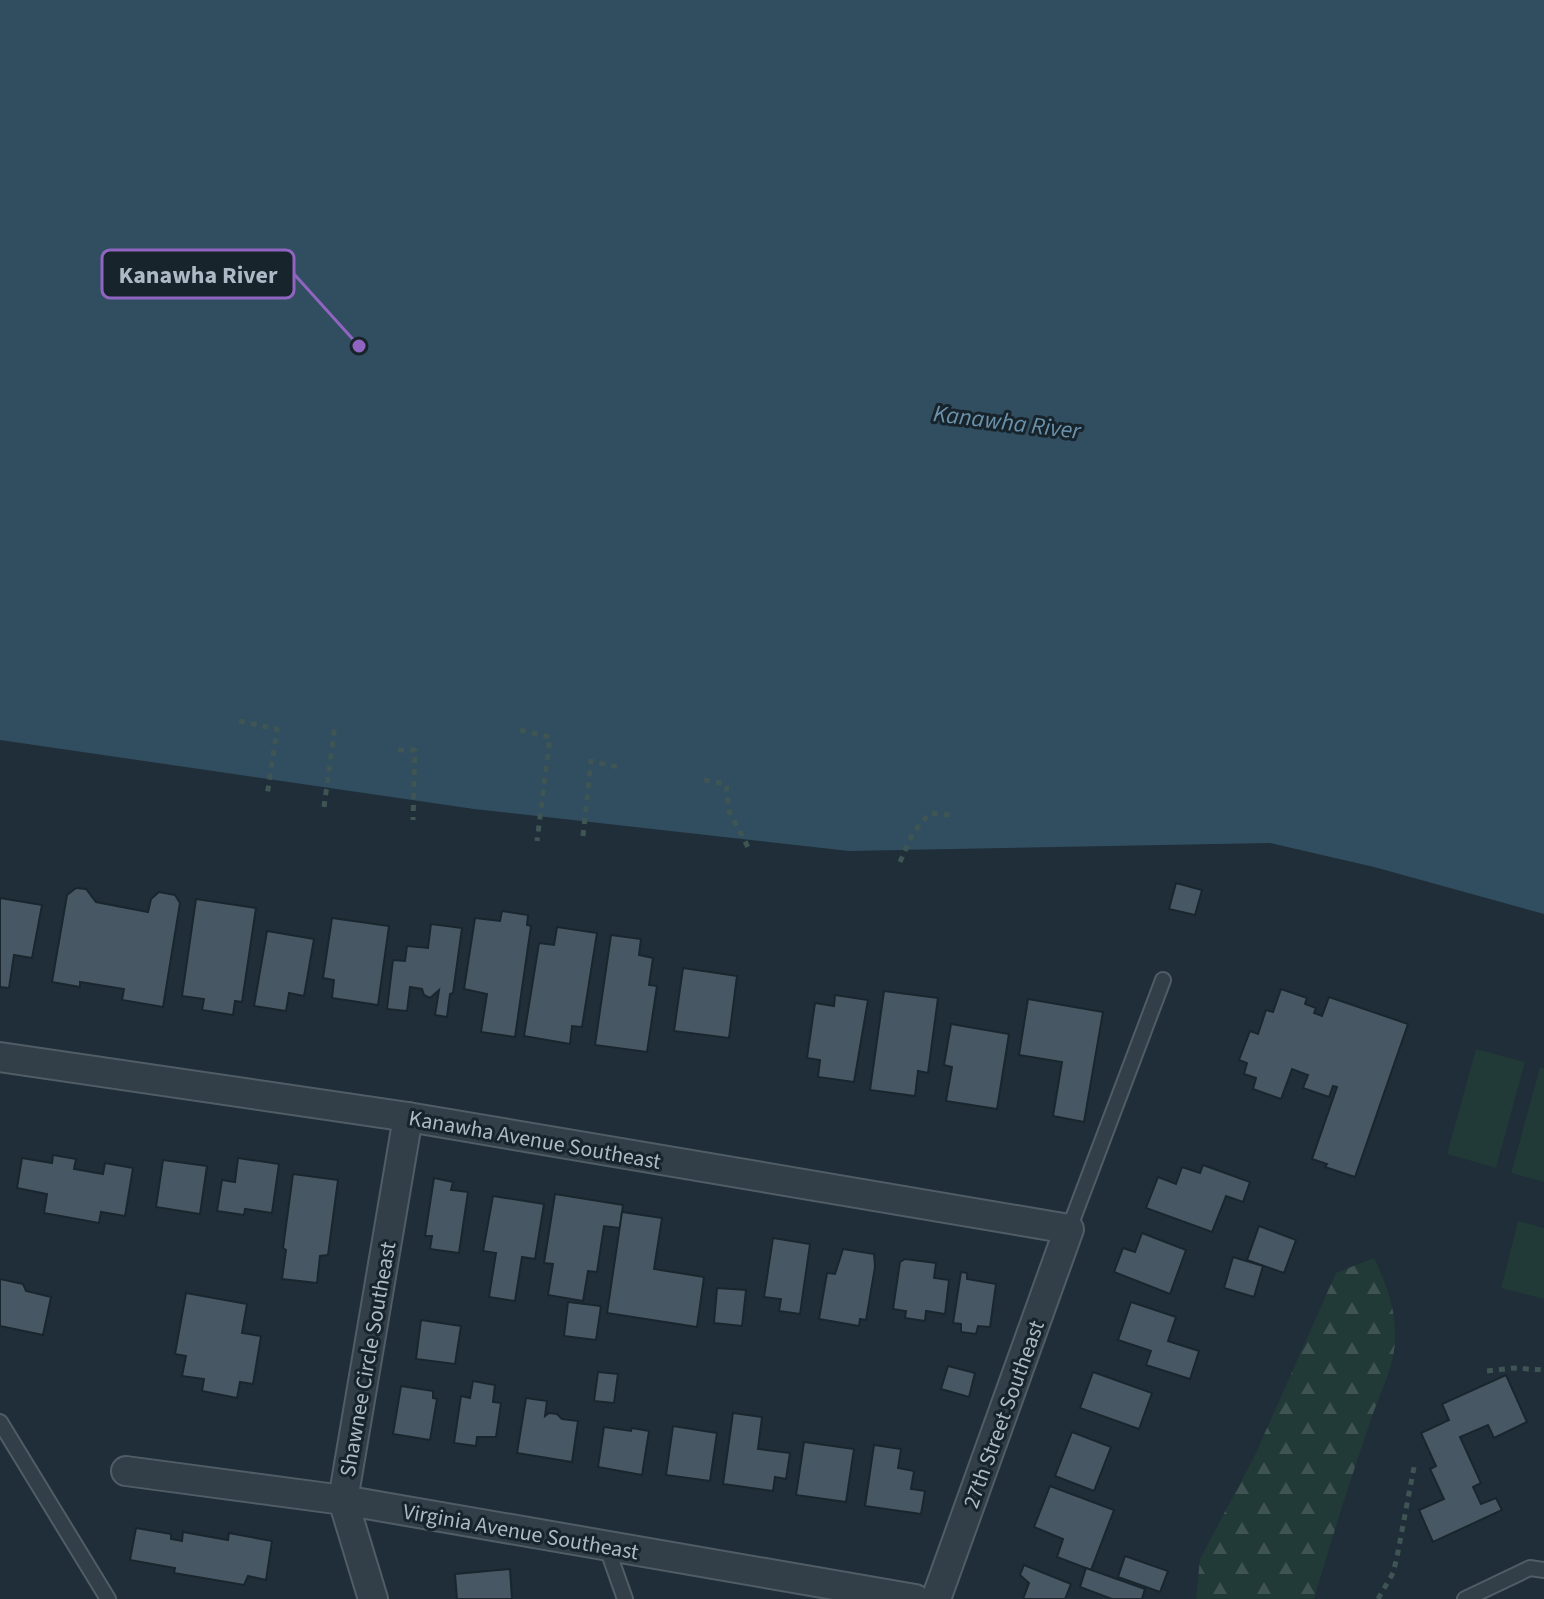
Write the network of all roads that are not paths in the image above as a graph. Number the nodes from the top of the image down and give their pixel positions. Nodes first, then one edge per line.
1 (1163, 980) dead end
2 (0, 1057) edge
3 (408, 1117) junction
4 (1069, 1229) junction
5 (0, 1422) edge
6 (126, 1471) dead end
7 (343, 1500) junction
8 (606, 1545) junction
9 (1544, 1570) edge
10 (108, 1599) edge
11 (373, 1599) edge
12 (625, 1599) edge
13 (915, 1599) edge
14 (936, 1599) edge
15 (1465, 1599) edge

1 - 4 lane
2 - 3 street, Kanawha Avenue Southeast
3 - 4 street, Kanawha Avenue Southeast
3 - 7 street, Shawnee Circle Southeast
4 - 14 street, 27th Street Southeast
5 - 10 lane
6 - 7 street, Virginia Avenue Southeast
7 - 8 street, Virginia Avenue Southeast
7 - 11 street, Shawnee Circle Southeast
8 - 12 lane
8 - 13 street, Virginia Avenue Southeast
9 - 15 lane

